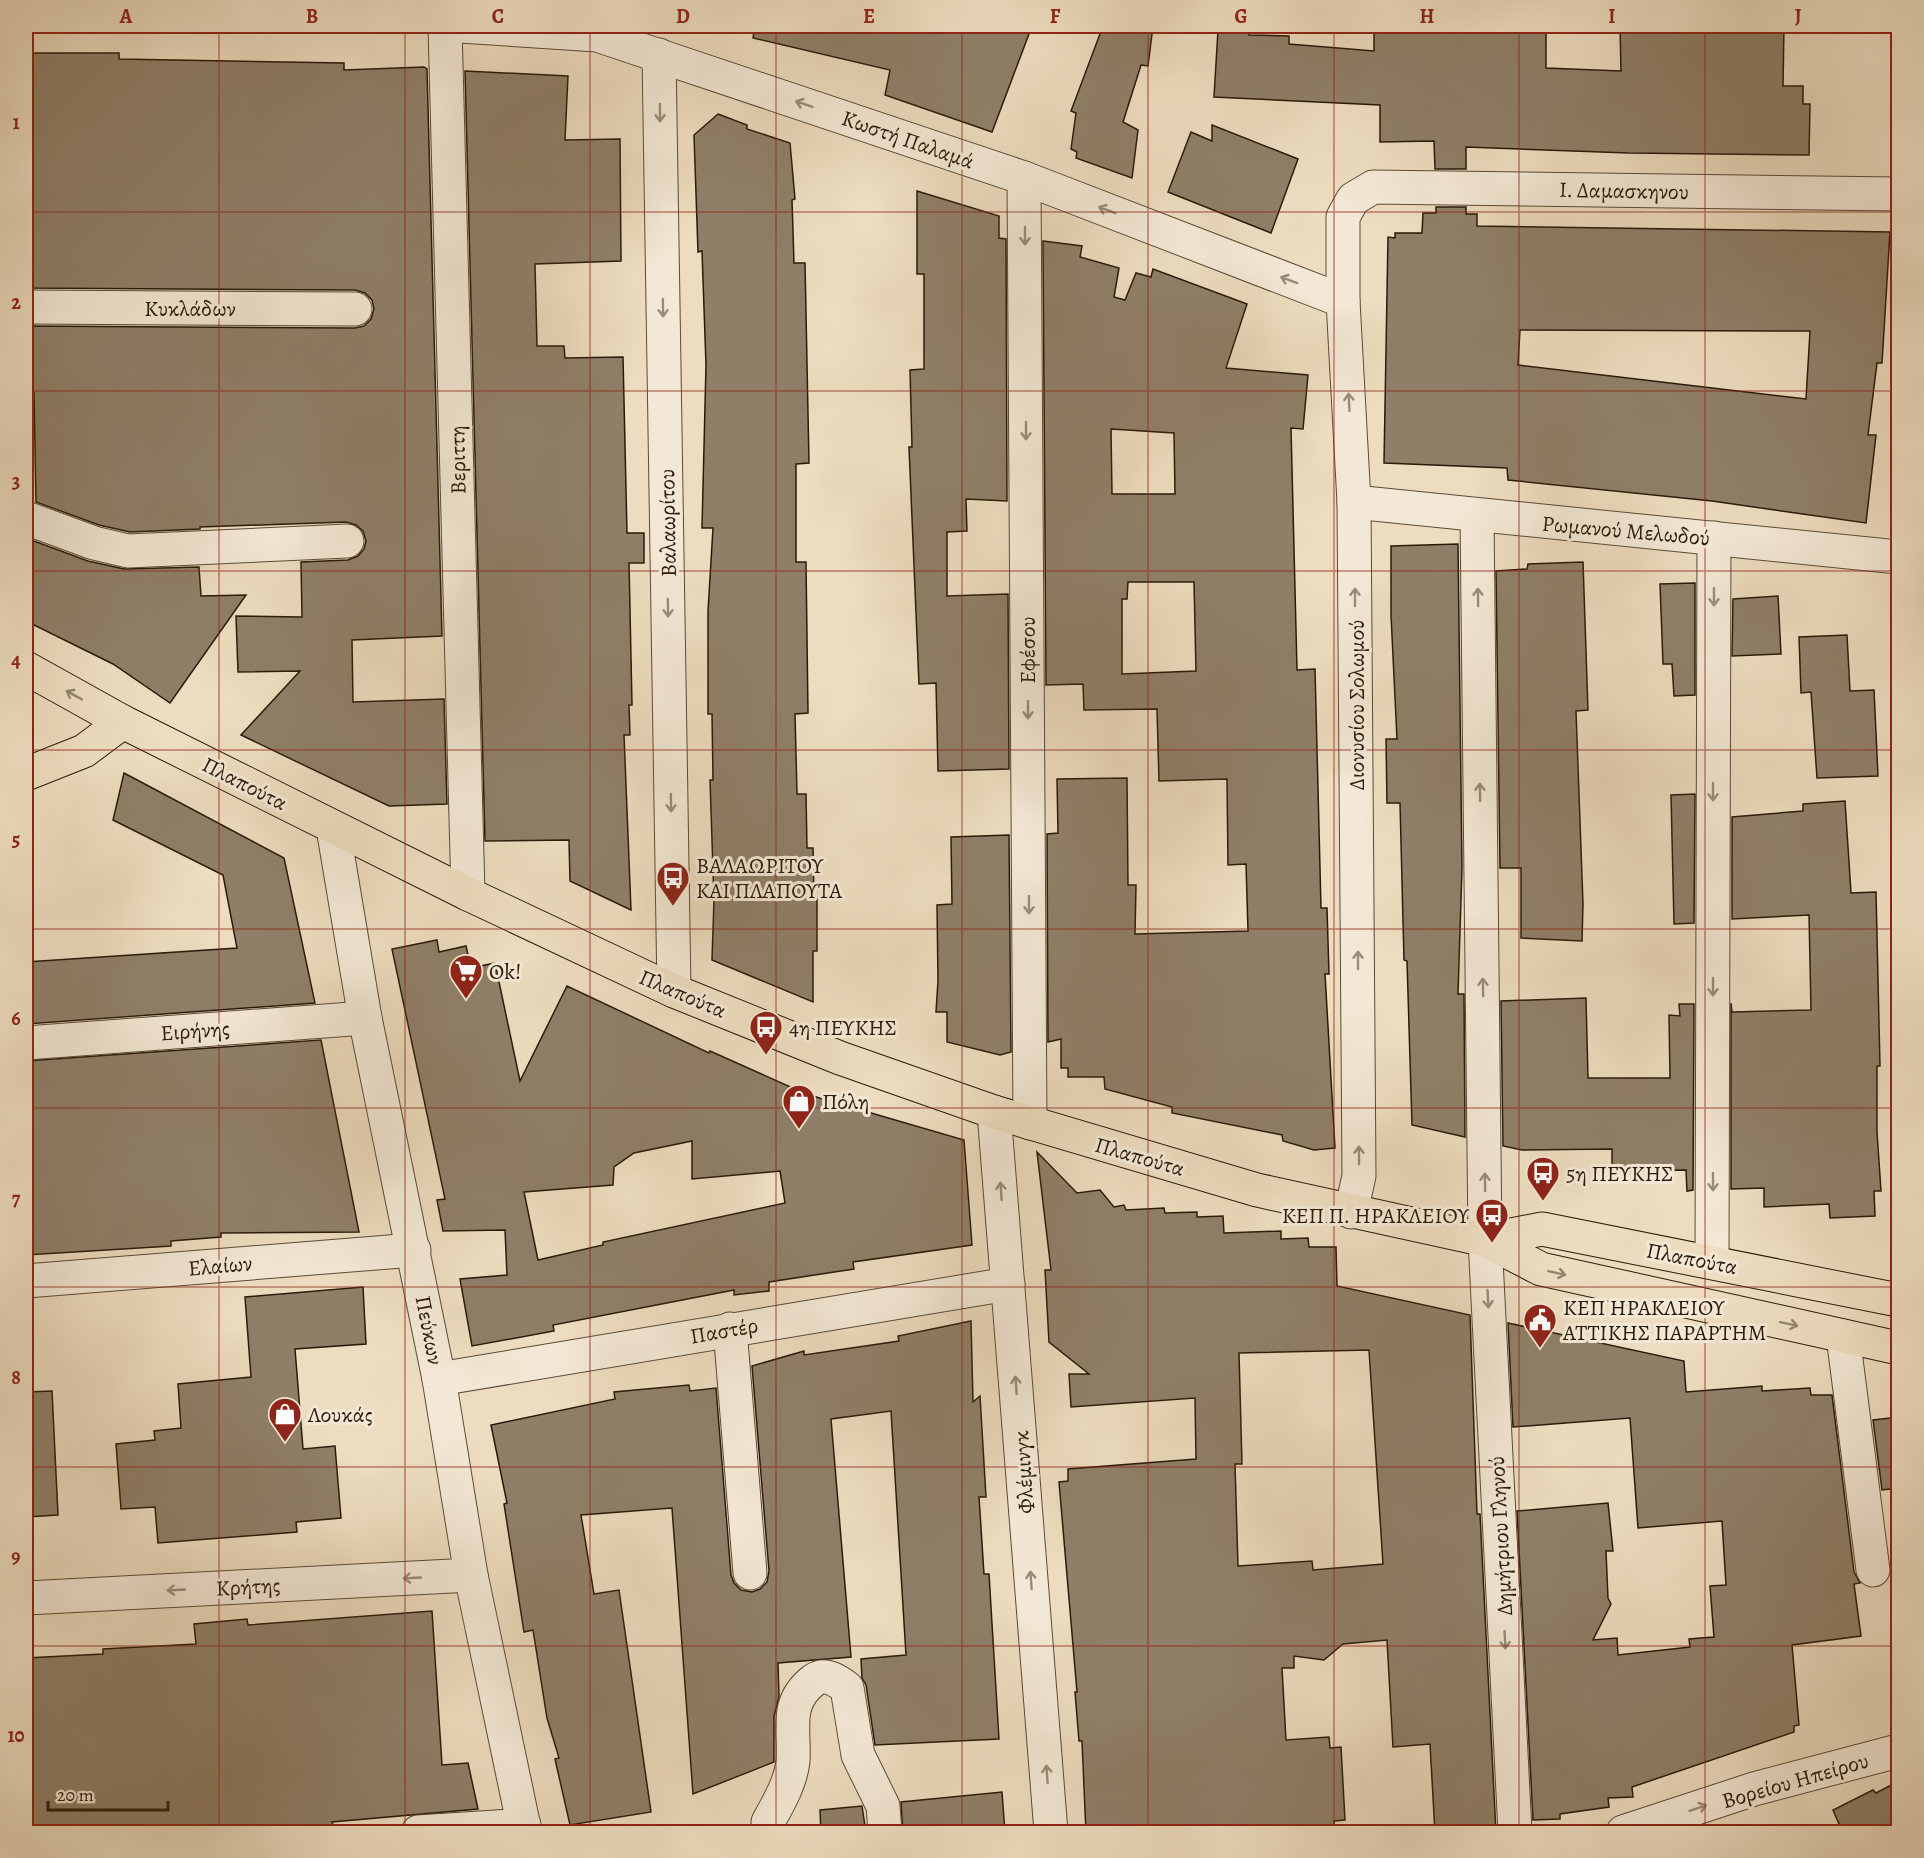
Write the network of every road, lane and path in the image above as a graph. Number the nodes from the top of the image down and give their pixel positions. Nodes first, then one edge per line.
1 (445, 26) edge
2 (460, 26) edge
3 (596, 30) edge
4 (659, 54) junction
5 (1024, 178) junction
6 (1899, 194) edge
7 (1353, 199) joint
8 (1343, 301) junction
9 (26, 307) edge
10 (356, 309) dead end
11 (1354, 502) junction
12 (1478, 516) junction
13 (26, 518) edge
14 (1714, 538) junction
15 (347, 541) dead end
16 (1899, 557) edge
17 (26, 668) edge
18 (123, 722) junction
19 (26, 774) edge
20 (333, 828) junction
21 (468, 894) junction
22 (674, 991) junction
23 (365, 1018) junction
24 (26, 1043) edge
25 (994, 1112) junction
26 (1030, 1123) junction
27 (1351, 1212) junction
28 (1485, 1240) junction
29 (414, 1250) junction
30 (1712, 1262) junction
31 (26, 1281) edge
32 (1008, 1284) junction
33 (1899, 1300) edge
34 (730, 1329) junction
35 (1843, 1336) junction
36 (1899, 1347) edge
37 (439, 1380) junction
38 (1873, 1570) dead end
39 (750, 1573) dead end
40 (471, 1575) junction
41 (26, 1598) edge
42 (1899, 1751) edge
43 (1666, 1827) edge
44 (524, 1829) edge
45 (418, 1833) edge
46 (770, 1833) edge
47 (885, 1833) edge
48 (1051, 1833) edge
49 (1515, 1833) edge
50 (1623, 1833) edge

1 - 21 street, Βεριττη
2 - 3 street, Κωστή Παλαμά
3 - 4 street, Κωστή Παλαμά
5 -> 4 street, Κωστή Παλαμά
4 -> 22 street, Βαλαωρίτου
8 -> 5 street, Κωστή Παλαμά
5 -> 26 street, Εφέσου
6 - 7 street, Ι. Δαμασκηνου
7 - 8 street, Διονυσίου Σολωμού
11 -> 8 street, Διονυσίου Σολωμού
9 - 10 street, Κυκλάδων
11 - 12 street, Ρωμανού Μελωδού
27 -> 11 street, Διονυσίου Σολωμού
12 - 14 street, Ρωμανού Μελωδού
28 -> 12 street, Δημήτριου Γληνού
13 - 15 street
14 - 16 street, Ρωμανού Μελωδού
14 -> 30 street
18 -> 17 main road, Πλαπούτα
18 - 19 main road
18 - 20 main road, Πλαπούτα
20 - 21 main road, Πλαπούτα
20 - 23 street, Πεύκων
21 - 22 main road, Πλαπούτα
22 - 25 main road, Πλαπούτα
23 - 24 street, Ειρήνης
23 - 29 street, Πεύκων
25 - 26 main road, Πλαπούτα
32 -> 25 street, Φλέμινγκ
26 - 27 main road, Πλαπούτα
27 - 28 main road, Πλαπούτα
28 - 30 main road, Πλαπούτα
28 -> 35 main road, Πλαπούτα
28 -> 49 street, Δημήτριου Γληνού
29 - 31 street, Ελαίων
29 - 37 street, Πεύκων
30 - 33 main road, Πλαπούτα
32 - 34 street, Παστέρ
48 -> 32 street, Φλέμινγκ
34 - 37 street, Παστέρ
34 - 39 street
35 - 36 main road, Πλαπούτα
35 - 38 street
37 - 40 street, Πεύκων
40 -> 41 street, Κρήτης
40 - 44 street, Πεύκων
43 -> 42 street, Βορείου Ηπείρου
43 - 50 street, Βορείου Ηπείρου
44 - 45 street
46 - 47 street

